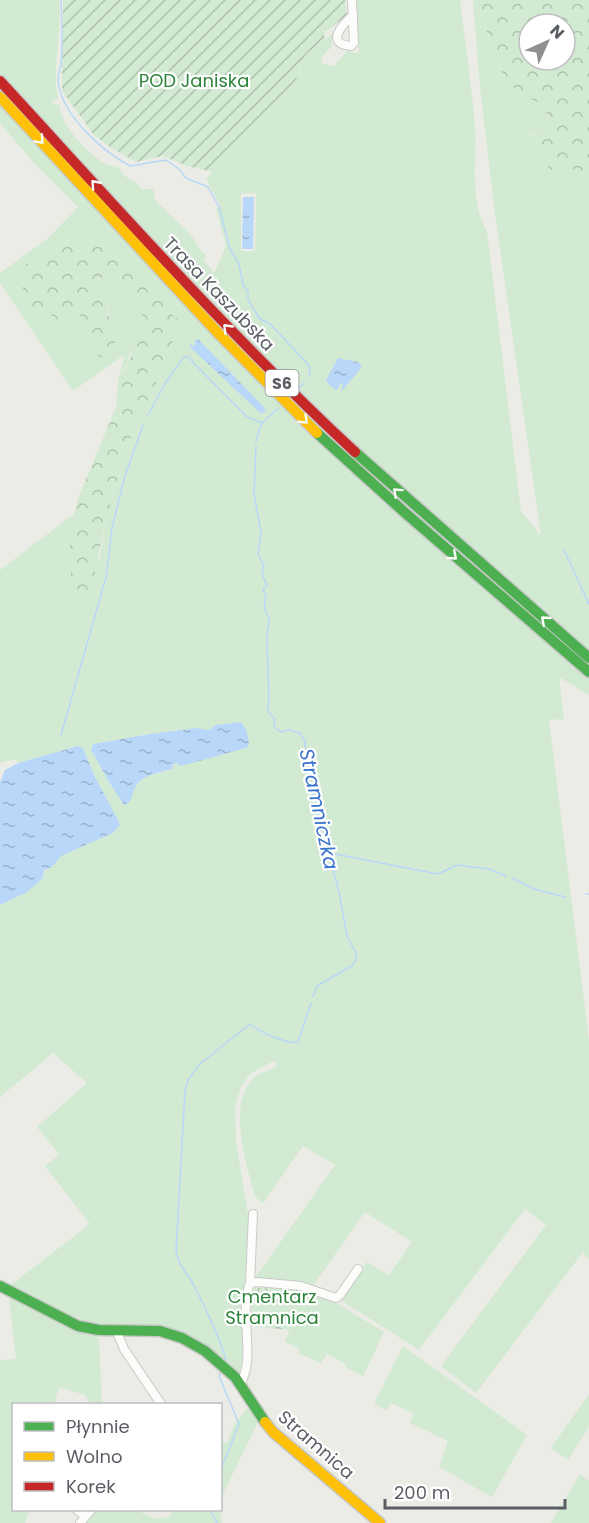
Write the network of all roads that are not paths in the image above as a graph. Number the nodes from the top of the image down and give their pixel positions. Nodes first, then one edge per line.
1 (352, 0) edge
2 (352, 15) dead end
3 (0, 81) edge
4 (0, 96) edge
5 (589, 658) edge
6 (589, 672) edge
7 (253, 1214) dead end
8 (358, 1269) dead end
9 (250, 1283) junction
10 (0, 1286) edge
11 (117, 1332) junction
12 (240, 1384) junction
13 (160, 1403) edge
14 (380, 1523) edge

1 - 2 street
5 -> 3 main road, Trasa Kaszubska / S6
4 -> 6 main road, Trasa Kaszubska / S6
7 - 9 street
8 - 9 street
9 - 12 street
10 - 11 main road, Stramnica
11 - 12 main road, Stramnica
11 - 13 street
12 - 14 main road, Stramnica

